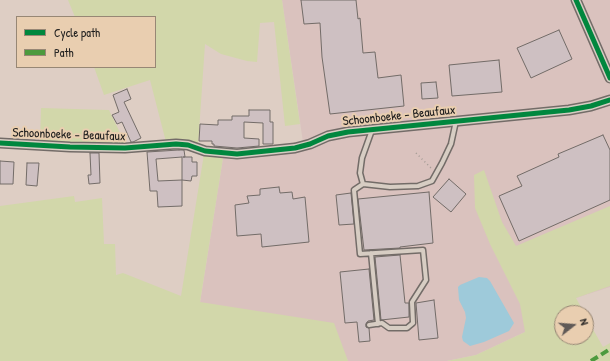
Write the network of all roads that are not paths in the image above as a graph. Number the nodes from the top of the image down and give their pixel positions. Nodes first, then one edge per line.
1 (576, 0) edge
2 (610, 78) edge
3 (610, 100) edge
4 (456, 121) junction
5 (372, 130) junction
6 (0, 143) edge
7 (363, 184) junction
8 (371, 254) junction
9 (378, 324) junction
10 (369, 325) dead end

1 - 2 street
3 - 4 street, Schoonboeke - Beaufaux
4 - 5 street, Schoonboeke - Beaufaux
4 - 7 lane
5 - 6 street, Schoonboeke - Beaufaux
5 - 7 lane
7 - 8 lane
8 - 9 lane
8 - 9 lane
9 - 10 lane

